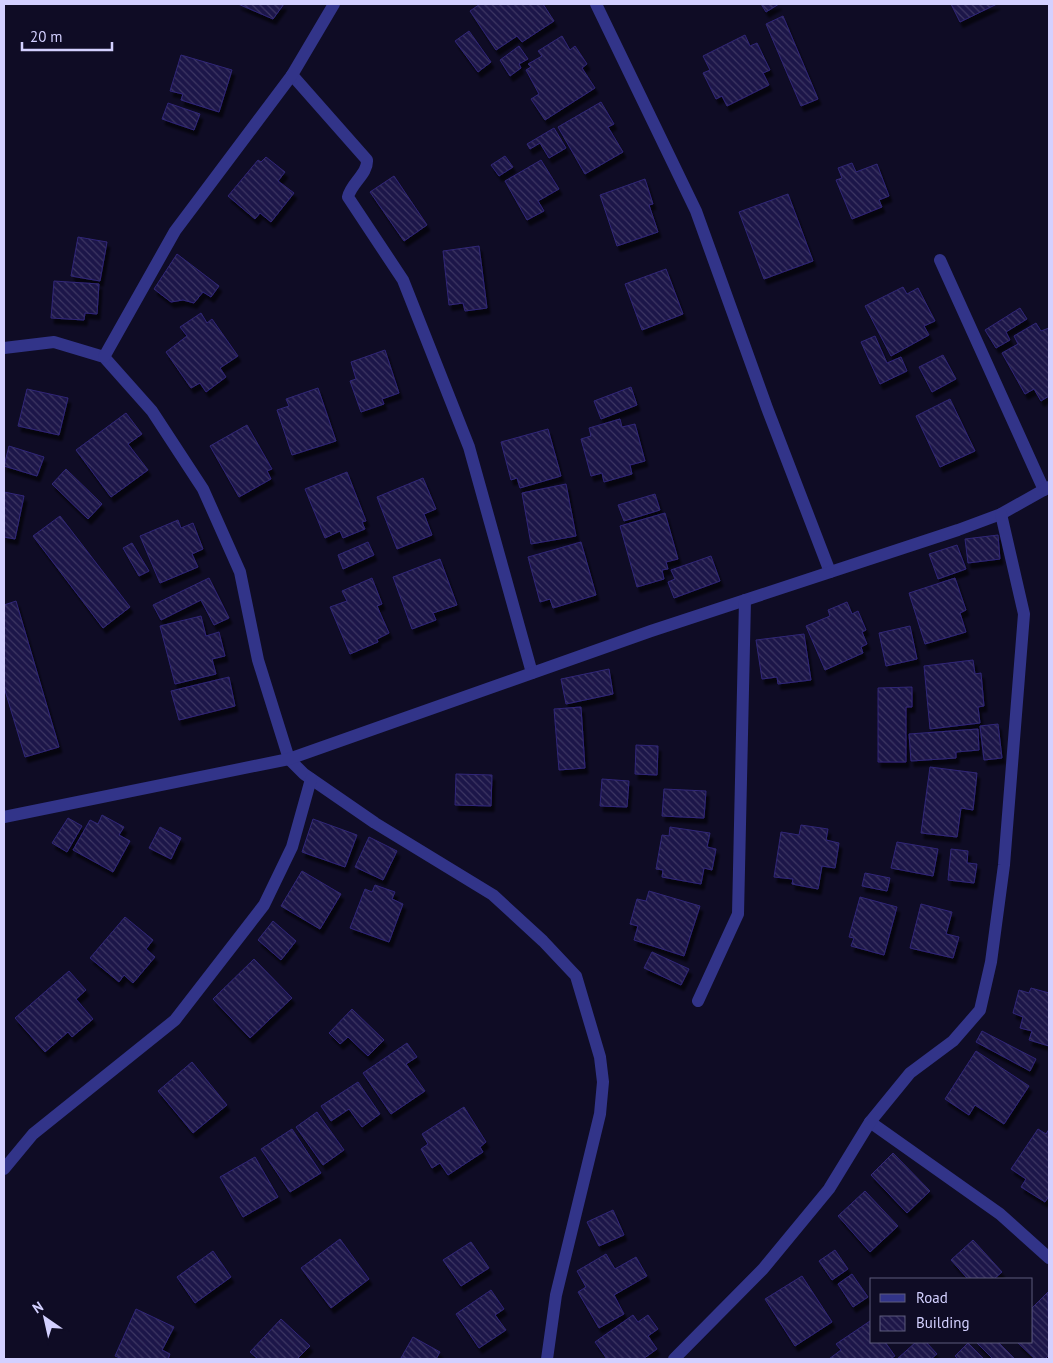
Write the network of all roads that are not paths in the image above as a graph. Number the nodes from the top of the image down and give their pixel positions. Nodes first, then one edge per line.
1 (334, 4) edge
2 (596, 4) edge
3 (292, 75) junction
4 (940, 260) dead end
5 (4, 348) edge
6 (104, 357) junction
7 (1046, 488) edge
8 (1001, 514) junction
9 (830, 572) junction
10 (745, 600) junction
11 (532, 674) junction
12 (289, 759) junction
13 (311, 779) junction
14 (4, 817) edge
15 (698, 1001) dead end
16 (870, 1122) junction
17 (4, 1168) edge
18 (1049, 1258) edge
19 (547, 1359) edge
20 (674, 1359) edge

1 - 3 street
2 - 9 street
3 - 6 street
3 - 11 street
4 - 7 street
5 - 6 street
6 - 12 street
7 - 8 street
8 - 9 street
8 - 16 street
9 - 10 street
10 - 11 street
10 - 15 street
11 - 12 street
12 - 13 street
12 - 14 street
13 - 17 street
13 - 19 street
16 - 18 street
16 - 20 street

